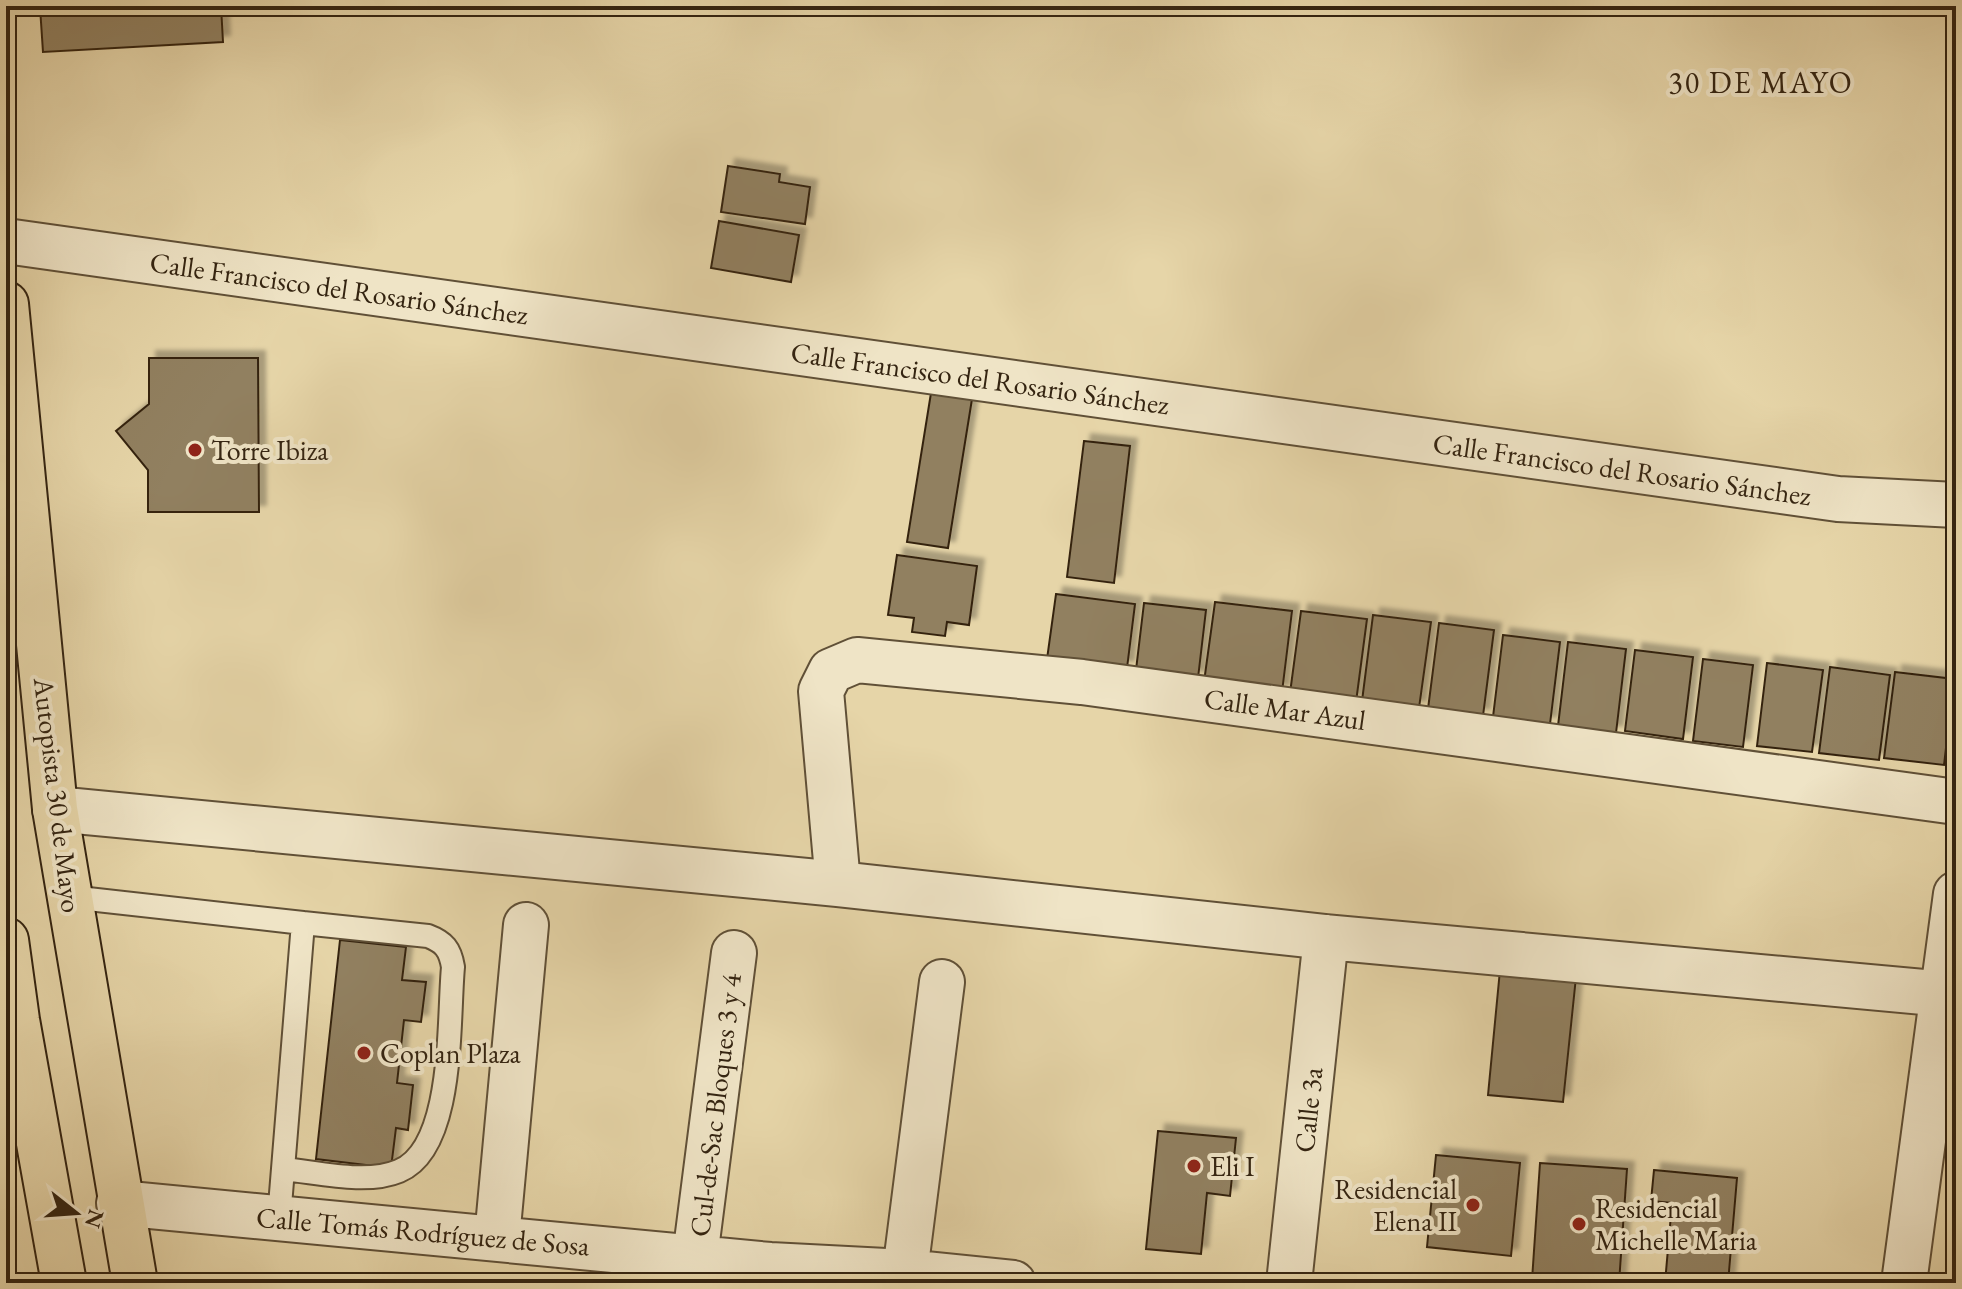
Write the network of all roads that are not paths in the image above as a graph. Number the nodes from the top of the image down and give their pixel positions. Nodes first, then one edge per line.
1 (6, 241) edge
2 (6, 304) edge
3 (1956, 505) edge
4 (1955, 801) edge
5 (55, 809) junction
6 (838, 884) junction
7 (1956, 894) edge
8 (70, 897) junction
9 (303, 923) junction
10 (526, 925) dead end
11 (1326, 937) junction
12 (6, 940) edge
13 (734, 953) dead end
14 (942, 982) dead end
15 (1951, 992) edge
16 (283, 1169) junction
17 (119, 1203) junction
18 (279, 1218) junction
19 (497, 1238) junction
20 (695, 1257) junction
21 (905, 1272) junction
22 (770, 1274) edge
23 (64, 1283) edge
24 (135, 1283) edge
25 (1013, 1283) edge
26 (1289, 1283) edge
27 (1904, 1283) edge

1 - 3 street, Calle Francisco del Rosario Sánchez
2 - 5 highway, Autopista 30 de Mayo
4 - 6 street, Calle Mar Azul
5 - 6 street
5 - 8 highway, Autopista 30 de Mayo
6 - 11 street
7 - 15 street
8 - 9 lane
8 - 17 highway, Autopista 30 de Mayo
9 - 16 lane
9 - 16 lane
10 - 19 street
11 - 15 street
11 - 26 street, Calle 3a
12 - 23 highway
13 - 20 street, Cul-de-Sac Bloques 3 y 4
14 - 21 street
15 - 27 street
16 - 18 lane
17 - 18 street, Calle Tomás Rodríguez de Sosa
17 - 24 highway, Autopista 30 de Mayo
18 - 19 street, Calle Tomás Rodríguez de Sosa
19 - 20 street, Calle Tomás Rodríguez de Sosa
20 - 22 street, Calle Tomás Rodríguez de Sosa
21 - 22 street, Calle Tomás Rodríguez de Sosa
21 - 25 street, Calle Tomás Rodríguez de Sosa

